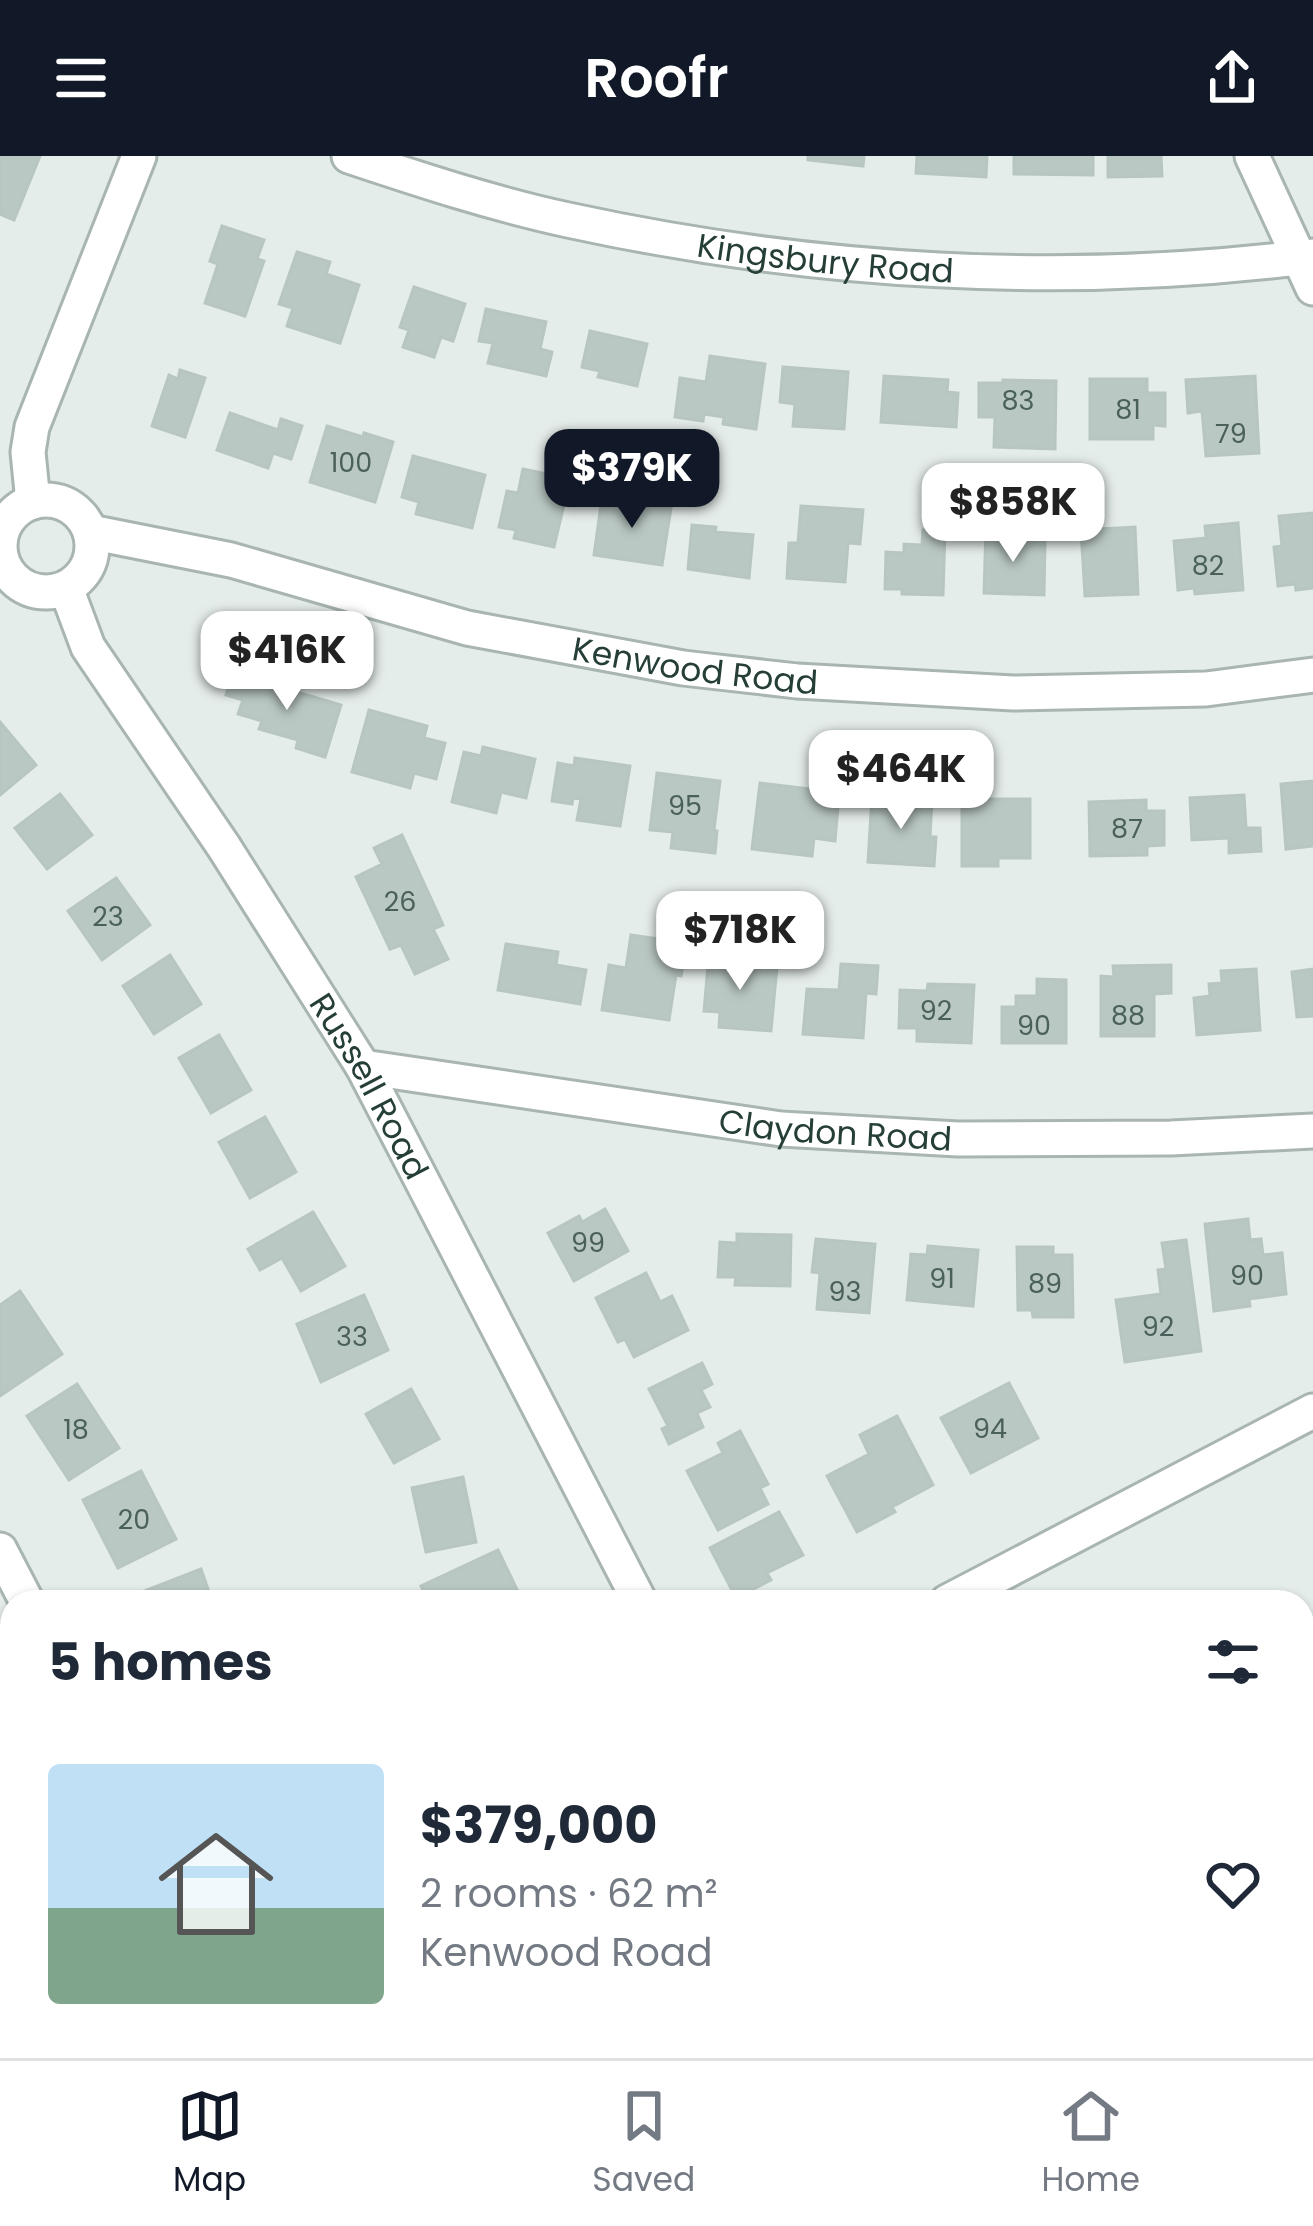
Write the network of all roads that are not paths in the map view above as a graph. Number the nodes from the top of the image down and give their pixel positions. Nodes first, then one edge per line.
1 (139, 156) edge
2 (349, 156) edge
3 (1252, 156) edge
4 (1308, 267) edge
5 (13, 515) edge
6 (90, 532) junction
7 (66, 588) junction
8 (1313, 675) edge
9 (363, 1067) junction
10 (1313, 1130) edge
11 (1313, 1411) edge
12 (0, 1550) edge
13 (21, 1590) edge
14 (634, 1590) edge
15 (970, 1590) edge

1 - 5 street
2 - 4 street, Kingsbury Road
3 - 4 street
5 - 6 street
5 - 7 street
6 - 7 street
6 - 8 street, Kenwood Road
7 - 9 street, Russell Road
9 - 10 street, Claydon Road
9 - 14 street, Russell Road
11 - 15 street
12 - 13 street

